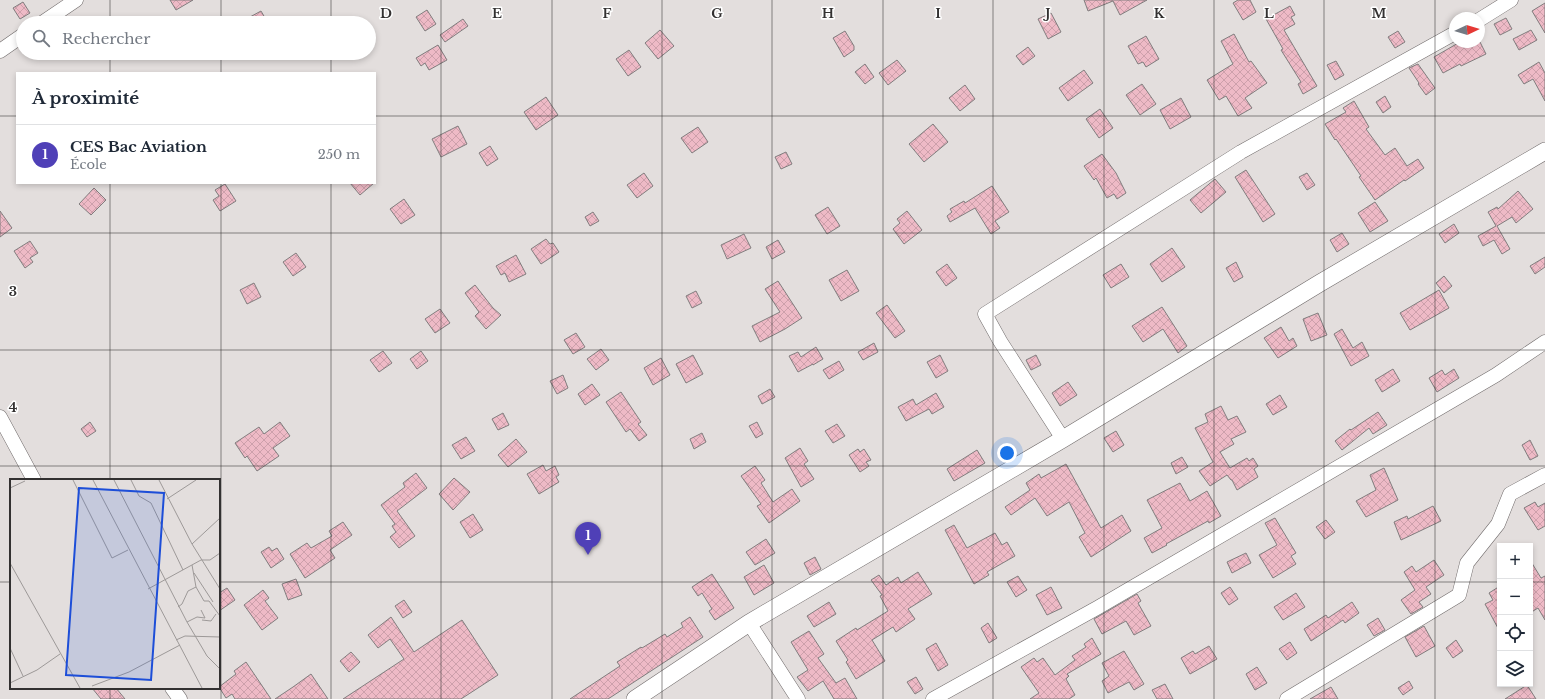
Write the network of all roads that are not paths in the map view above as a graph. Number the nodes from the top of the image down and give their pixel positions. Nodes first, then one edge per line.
1 (76, 0) edge
2 (1511, 0) edge
3 (52, 16) edge
4 (1485, 16) edge
5 (1449, 36) edge
6 (16, 41) edge
7 (0, 51) edge
8 (1545, 151) edge
9 (1545, 342) edge
10 (0, 417) edge
11 (1063, 439) junction
12 (1545, 475) edge
13 (33, 479) edge
14 (749, 623) junction
15 (173, 689) edge
16 (180, 699) edge
17 (635, 699) edge
18 (798, 699) edge
19 (933, 699) edge
20 (1287, 699) edge

1 - 3 street
2 - 4 street
5 - 11 street
6 - 7 street
8 - 11 street
9 - 19 street
10 - 13 street
11 - 14 street
12 - 20 street
14 - 17 street
14 - 18 street
15 - 16 street

